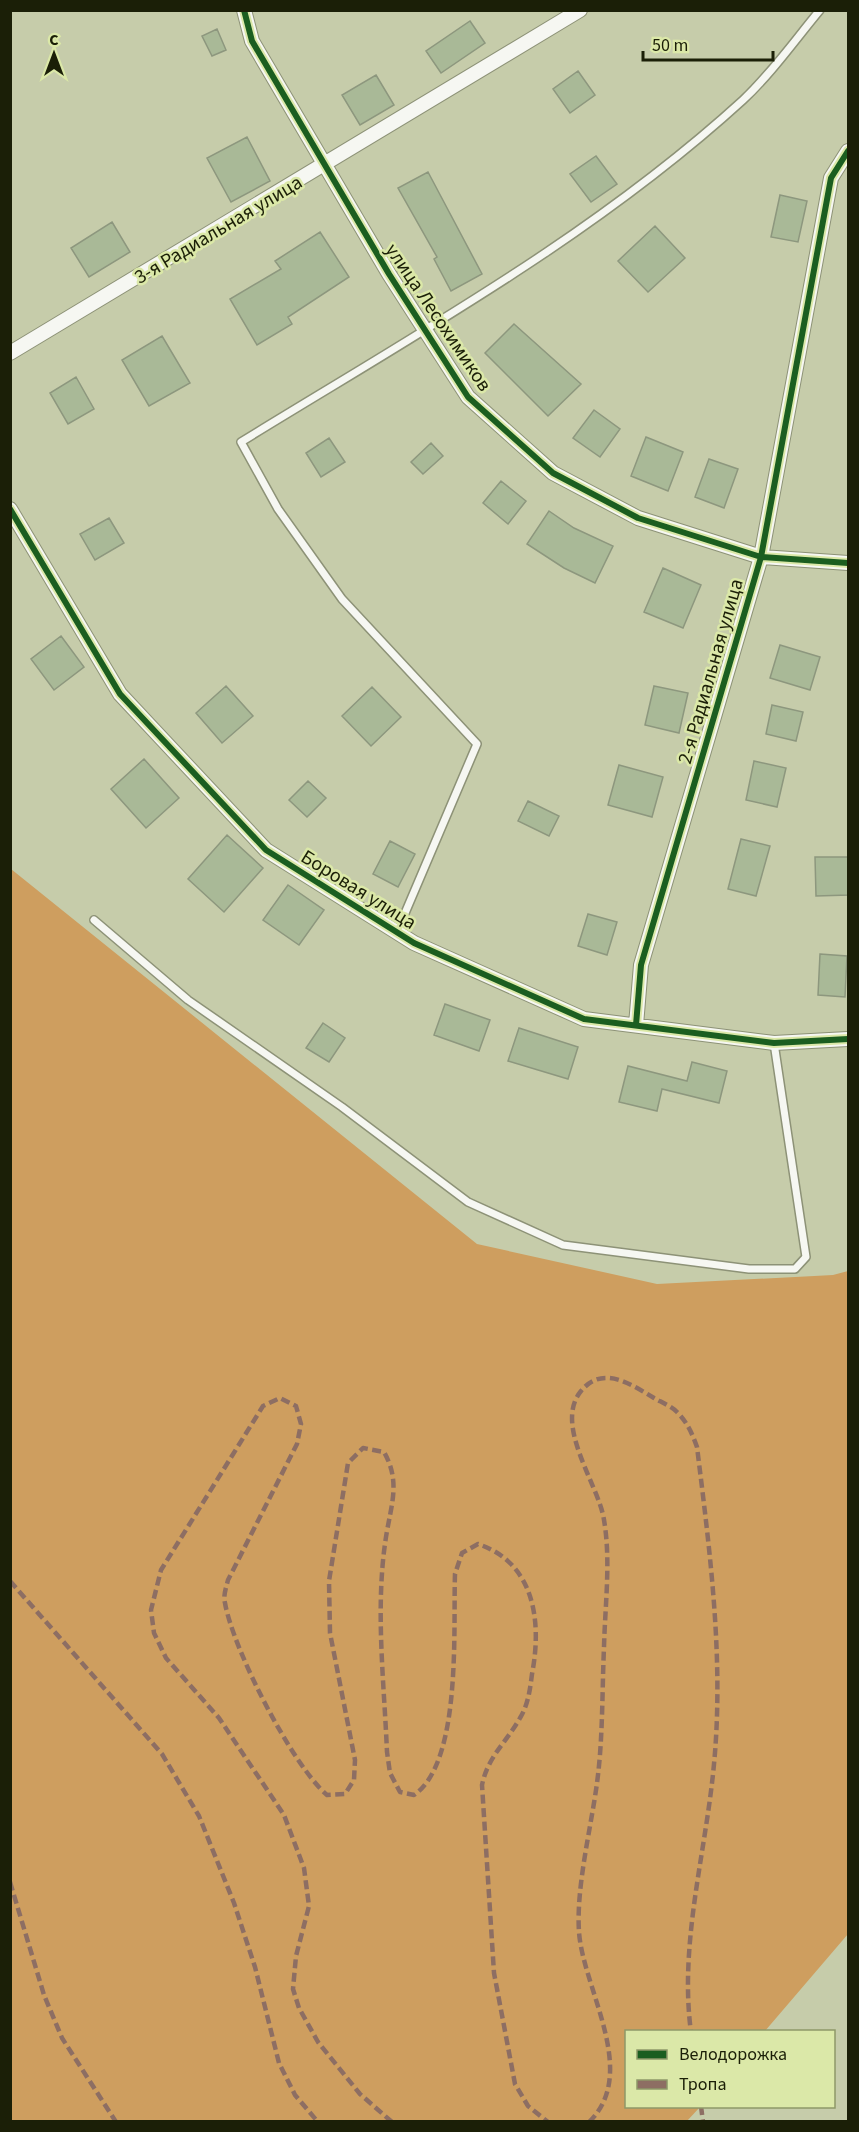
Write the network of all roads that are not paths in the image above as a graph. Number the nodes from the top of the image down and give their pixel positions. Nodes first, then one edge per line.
1 (244, 10) edge
2 (580, 10) edge
3 (820, 10) edge
4 (849, 151) edge
5 (324, 165) junction
6 (424, 330) junction
7 (10, 353) edge
8 (10, 509) edge
9 (761, 557) junction
10 (849, 563) edge
11 (94, 920) dead end
12 (397, 932) junction
13 (636, 1025) junction
14 (849, 1040) edge
15 (774, 1043) junction

1 - 5 street, улица Лесохимиков
2 - 5 street, 3-я Радиальная улица
3 - 6 lane
4 - 9 street, 2-я Радиальная улица
5 - 6 street, улица Лесохимиков
5 - 7 street, 3-я Радиальная улица
6 - 9 street, улица Лесохимиков
6 - 12 lane
8 - 12 street, Боровая улица
9 - 10 street, улица Лесохимиков
9 - 13 street, 2-я Радиальная улица
11 - 15 lane
12 - 13 street, Боровая улица
13 - 15 street, Боровая улица
14 - 15 street, Боровая улица

